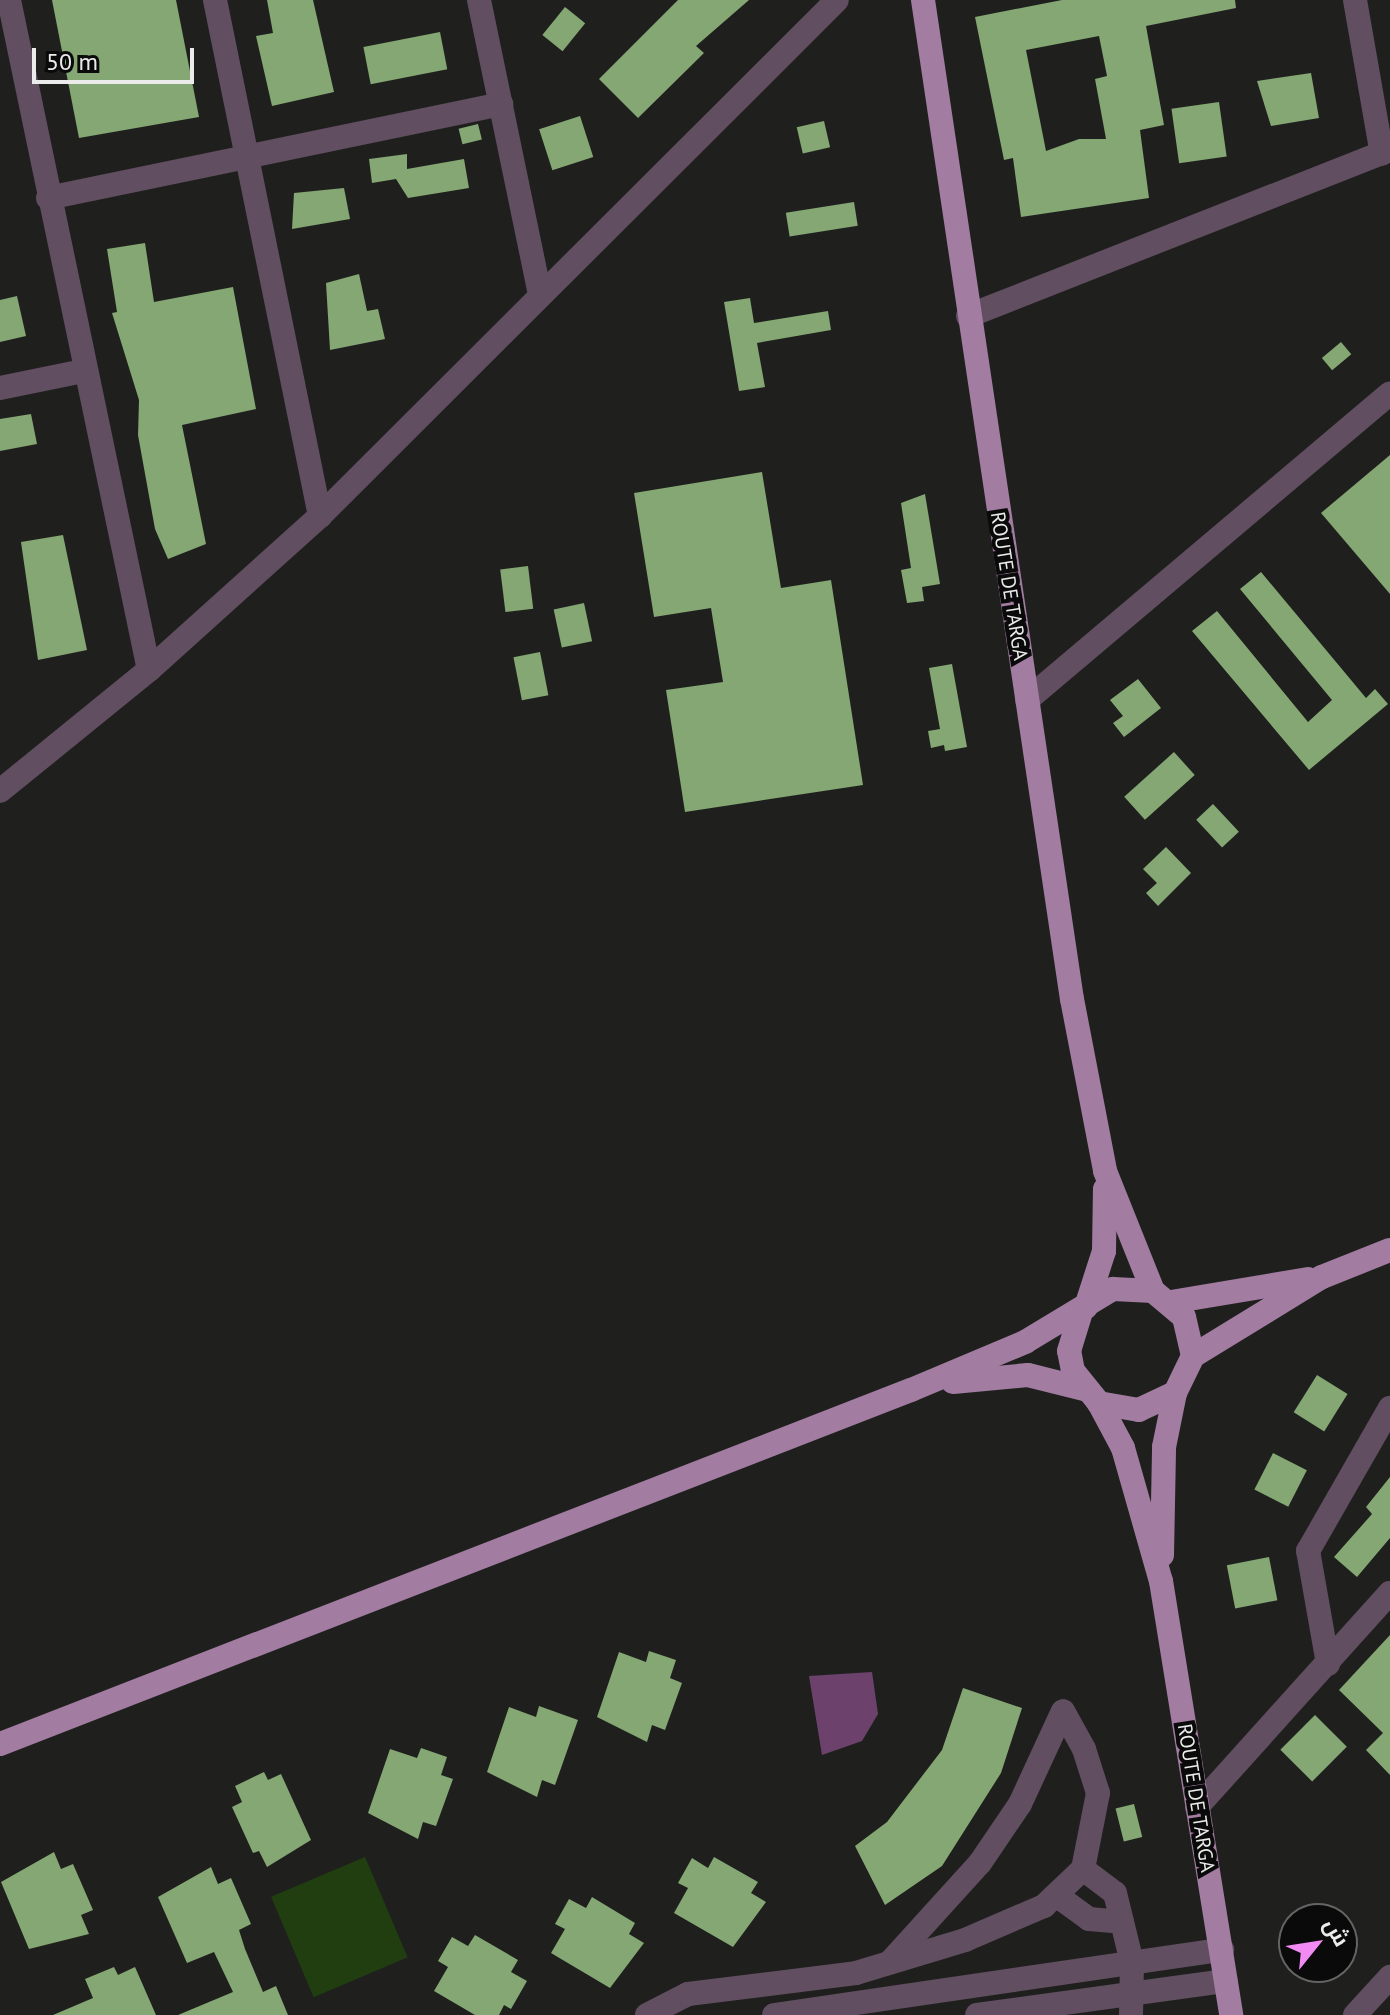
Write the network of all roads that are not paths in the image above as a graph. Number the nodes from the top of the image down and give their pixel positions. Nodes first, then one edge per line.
1 (9, 0) edge
2 (215, 0) edge
3 (479, 0) edge
4 (837, 0) edge
5 (923, 0) edge
6 (1355, 0) edge
7 (501, 104) junction
8 (1386, 152) edge
9 (247, 156) junction
10 (48, 198) junction
11 (540, 295) junction
12 (968, 316) junction
13 (83, 371) junction
14 (0, 388) edge
15 (1390, 393) edge
16 (320, 516) junction
17 (149, 670) junction
18 (1027, 700) junction
19 (0, 791) edge
20 (1105, 1171) junction
21 (1390, 1250) edge
22 (1322, 1277) junction
23 (1162, 1296) junction
24 (1084, 1310) junction
25 (1193, 1356) junction
26 (911, 1390) junction
27 (1175, 1393) junction
28 (1092, 1396) junction
29 (1390, 1408) edge
30 (1161, 1581) junction
31 (1390, 1593) edge
32 (1328, 1664) junction
33 (0, 1744) edge
34 (1197, 1807) junction
35 (1083, 1869) junction
36 (1056, 1895) junction
37 (1122, 1922) junction
38 (1222, 1950) junction
39 (890, 1963) junction
40 (1132, 1963) junction
41 (1390, 1977) edge
42 (1226, 1981) junction
43 (1133, 2004) edge
44 (647, 2015) edge
45 (774, 2015) edge
46 (977, 2015) edge
47 (1231, 2015) edge
48 (1355, 2015) edge

1 - 10 street
2 - 9 street
3 - 7 street
4 - 11 street
5 - 12 main road, ROUTE DE TARGA
6 - 8 street
7 - 9 street
7 - 11 street
8 - 12 street
9 - 10 street
9 - 16 street
10 - 13 street
11 - 16 street
12 - 18 main road, ROUTE DE TARGA
13 - 14 street
13 - 17 street
15 - 18 street
16 - 17 street
17 - 19 street
18 - 20 main road, ROUTE DE TARGA
20 - 23 main road, ROUTE DE TARGA
20 - 24 main road, ROUTE DE TARGA
21 - 22 main road
22 - 23 main road
22 - 25 main road
23 - 24 main road
23 - 25 main road
24 - 26 main road
24 - 28 main road
25 - 27 main road
26 - 28 main road
26 - 33 main road
27 - 28 main road
27 - 30 main road, ROUTE DE TARGA
28 - 30 main road, ROUTE DE TARGA
29 - 32 street
30 - 34 main road, ROUTE DE TARGA
31 - 32 street
32 - 34 street
34 - 38 main road, ROUTE DE TARGA
35 - 36 street
35 - 37 street
35 - 39 street
36 - 37 street
36 - 39 street
37 - 40 street
38 - 40 street
38 - 42 main road, ROUTE DE TARGA
39 - 44 street
40 - 43 street
40 - 45 street
41 - 48 street
42 - 43 street
42 - 47 main road, ROUTE DE TARGA
43 - 46 street

